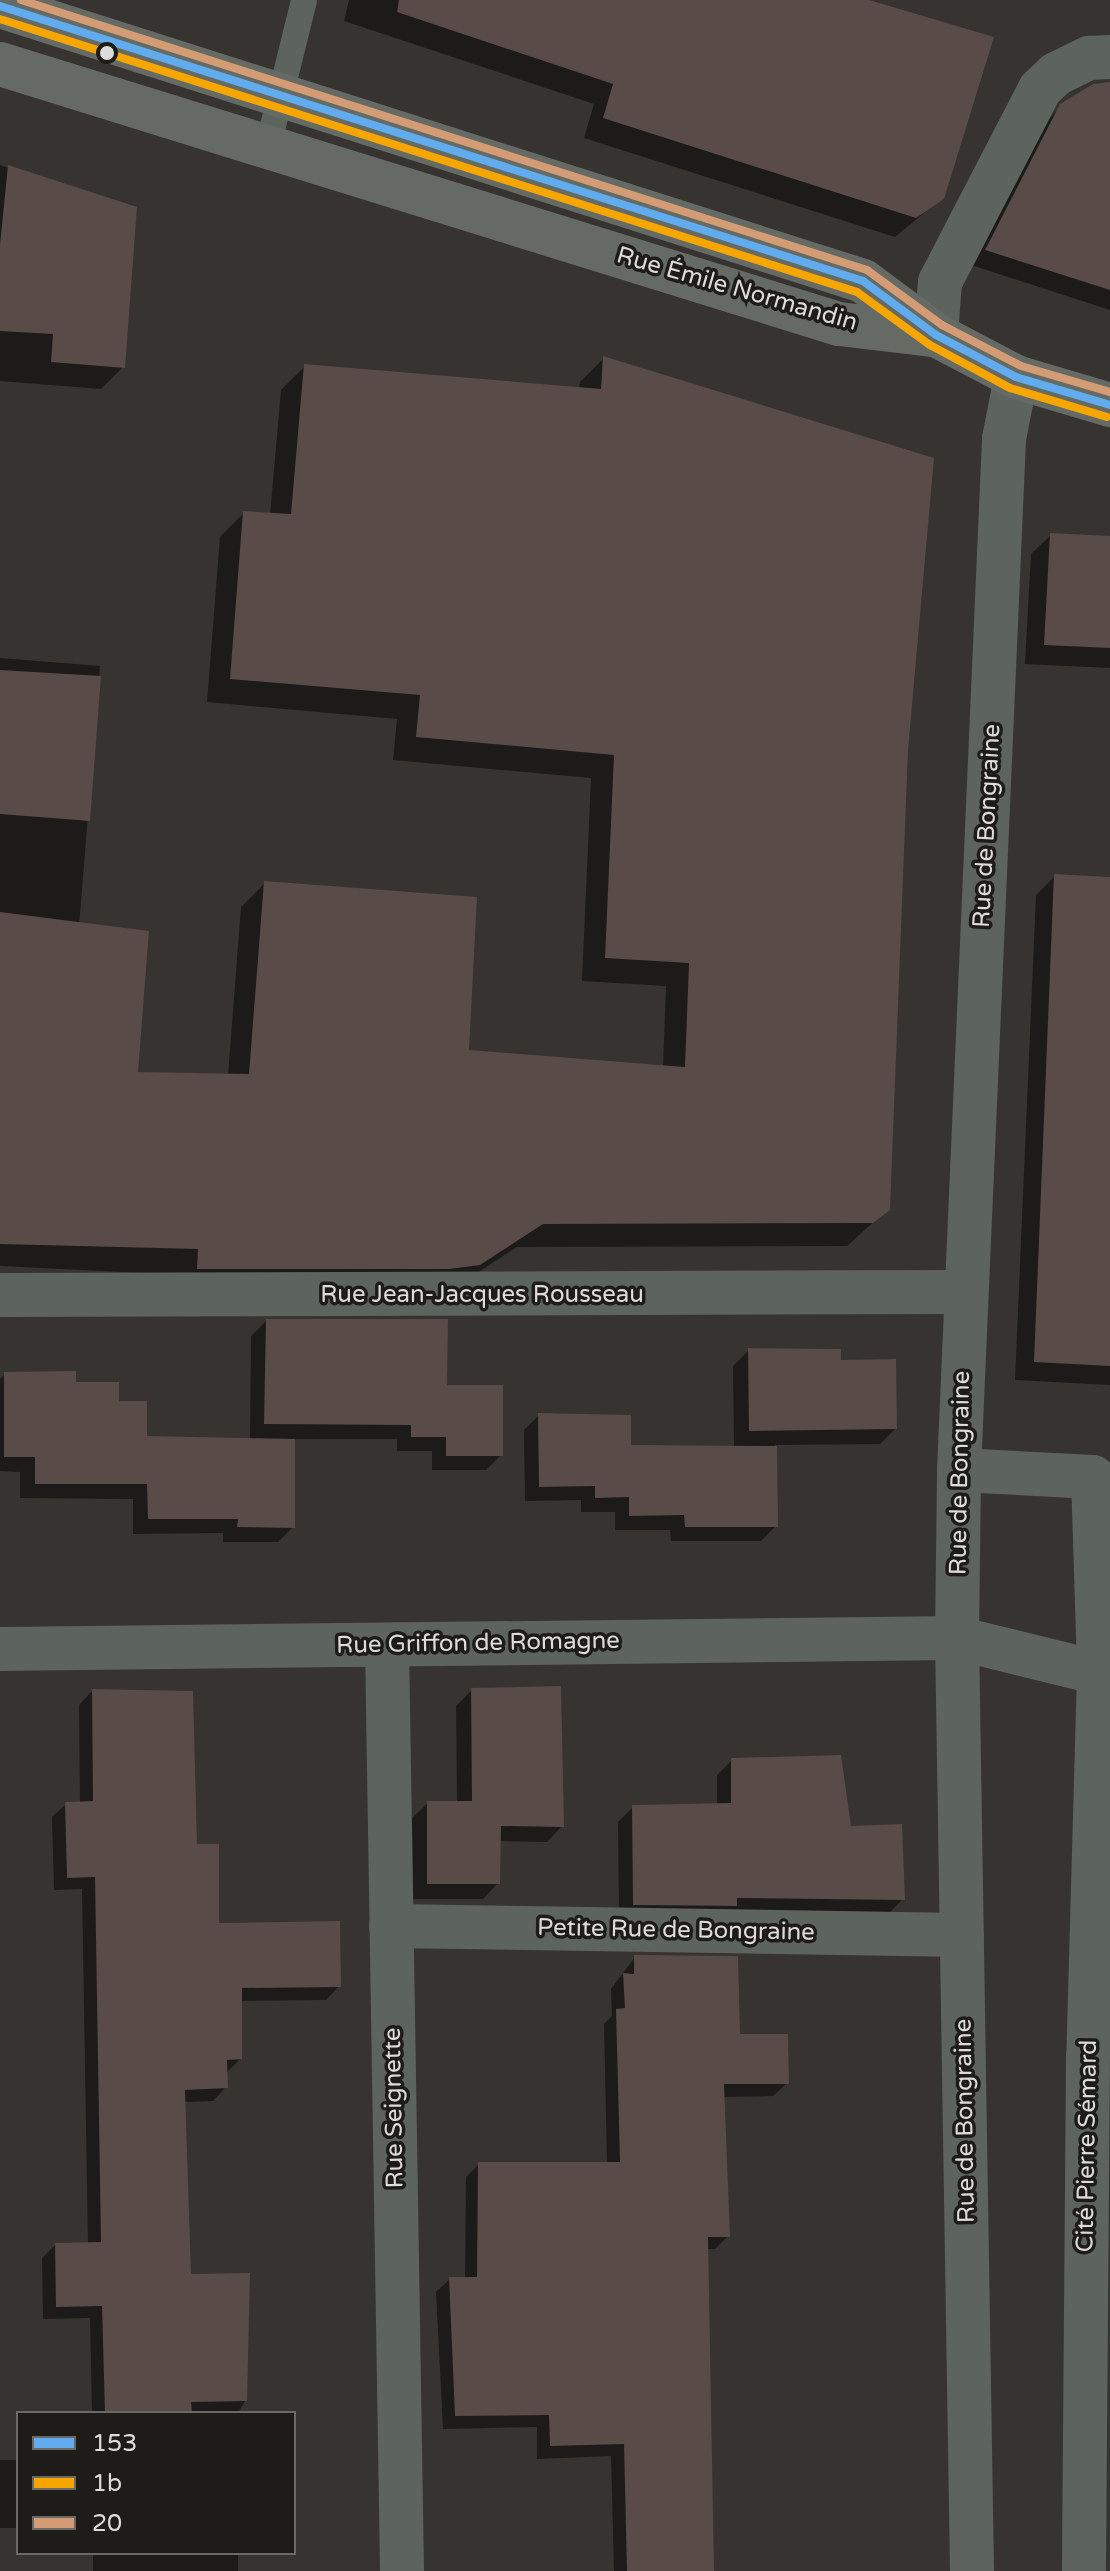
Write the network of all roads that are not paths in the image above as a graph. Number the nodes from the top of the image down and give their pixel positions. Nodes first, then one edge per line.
1 (304, 0) edge
2 (0, 6) edge
3 (1110, 57) edge
4 (0, 64) edge
5 (282, 92) junction
6 (268, 146) junction
7 (936, 335) junction
8 (1016, 377) junction
9 (1110, 405) edge
10 (964, 1292) junction
11 (0, 1295) edge
12 (959, 1470) junction
13 (957, 1638) junction
14 (387, 1645) junction
15 (0, 1649) edge
16 (1099, 1673) junction
17 (391, 1926) junction
18 (962, 1935) junction
19 (1099, 2056) edge
20 (402, 2571) edge
21 (972, 2571) edge
22 (1084, 2571) edge

1 - 5 lane
2 - 5 main road, Rue Émile Normandin
3 - 7 street
4 - 6 main road, Rue Émile Normandin
5 - 6 lane
5 - 7 main road, Rue Émile Normandin
6 - 7 main road, Rue Émile Normandin
7 - 8 main road
8 - 9 main road
8 - 10 street, Rue de Bongraine
10 - 11 street, Rue Jean-Jacques Rousseau
10 - 12 street, Rue de Bongraine
12 - 13 street, Rue de Bongraine
12 - 16 street, Cité Pierre Sémard
13 - 14 street, Rue Griffon de Romagne
13 - 16 street, Rue Griffon de Romagne
13 - 18 street, Rue de Bongraine
14 - 15 street, Rue Griffon de Romagne
14 - 17 street, Rue Seignette
16 - 19 street, Cité Pierre Sémard
17 - 18 street, Petite Rue de Bongraine
17 - 20 street, Rue Seignette
18 - 21 street, Rue de Bongraine
19 - 22 street, Cité Pierre Sémard

